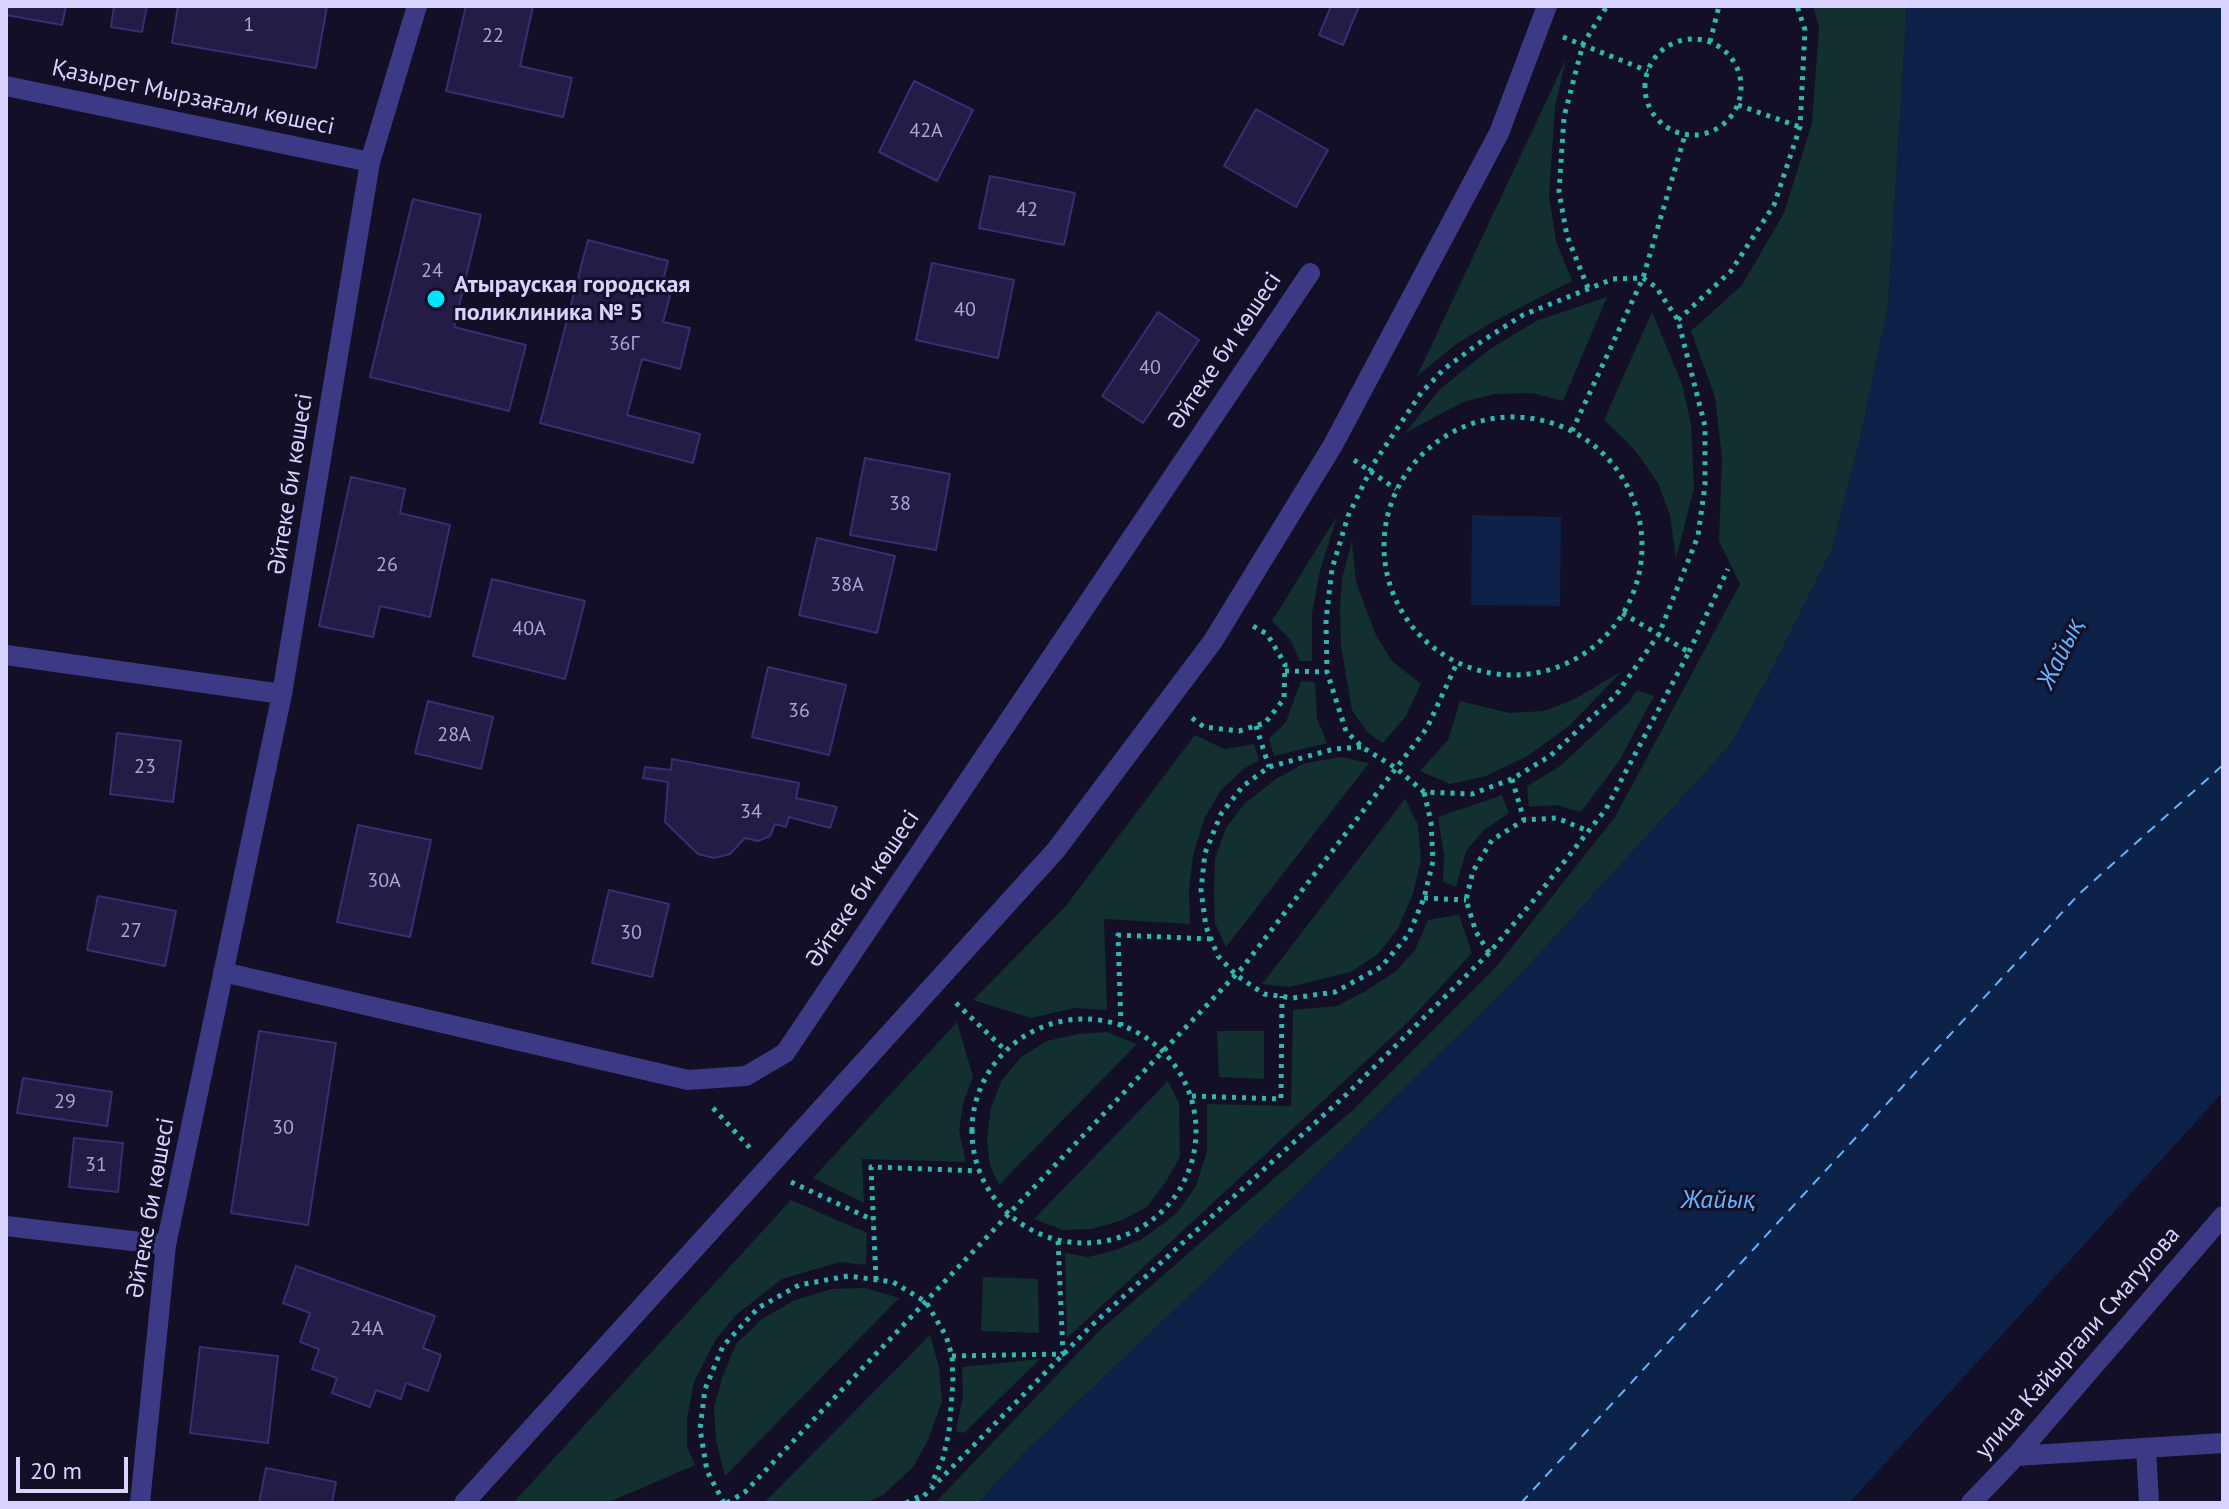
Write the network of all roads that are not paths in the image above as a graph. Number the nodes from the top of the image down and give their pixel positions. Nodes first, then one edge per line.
1 (417, 6) edge
2 (1547, 6) edge
3 (6, 86) edge
4 (370, 162) junction
5 (1310, 273) dead end
6 (6, 655) edge
7 (282, 694) junction
8 (223, 972) junction
9 (2223, 1216) edge
10 (6, 1226) edge
11 (166, 1245) junction
12 (2223, 1443) edge
13 (2146, 1448) junction
14 (2016, 1456) junction
15 (140, 1503) edge
16 (464, 1503) edge
17 (1971, 1503) edge
18 (2149, 1503) edge

1 - 4 street, Әйтеке би көшесі
2 - 16 street
3 - 4 street, Қазырет Мырзағали көшесі
4 - 7 street, Әйтеке би көшесі
5 - 8 street, Әйтеке би көшесі
6 - 7 street
7 - 8 street, Әйтеке би көшесі
8 - 11 street, Әйтеке би көшесі
9 - 14 street, улица Кайыргали Смагулова
10 - 11 street
11 - 15 street, Әйтеке би көшесі
12 - 13 street
13 - 14 street
13 - 18 street
14 - 17 street, улица Кайыргали Смагулова

